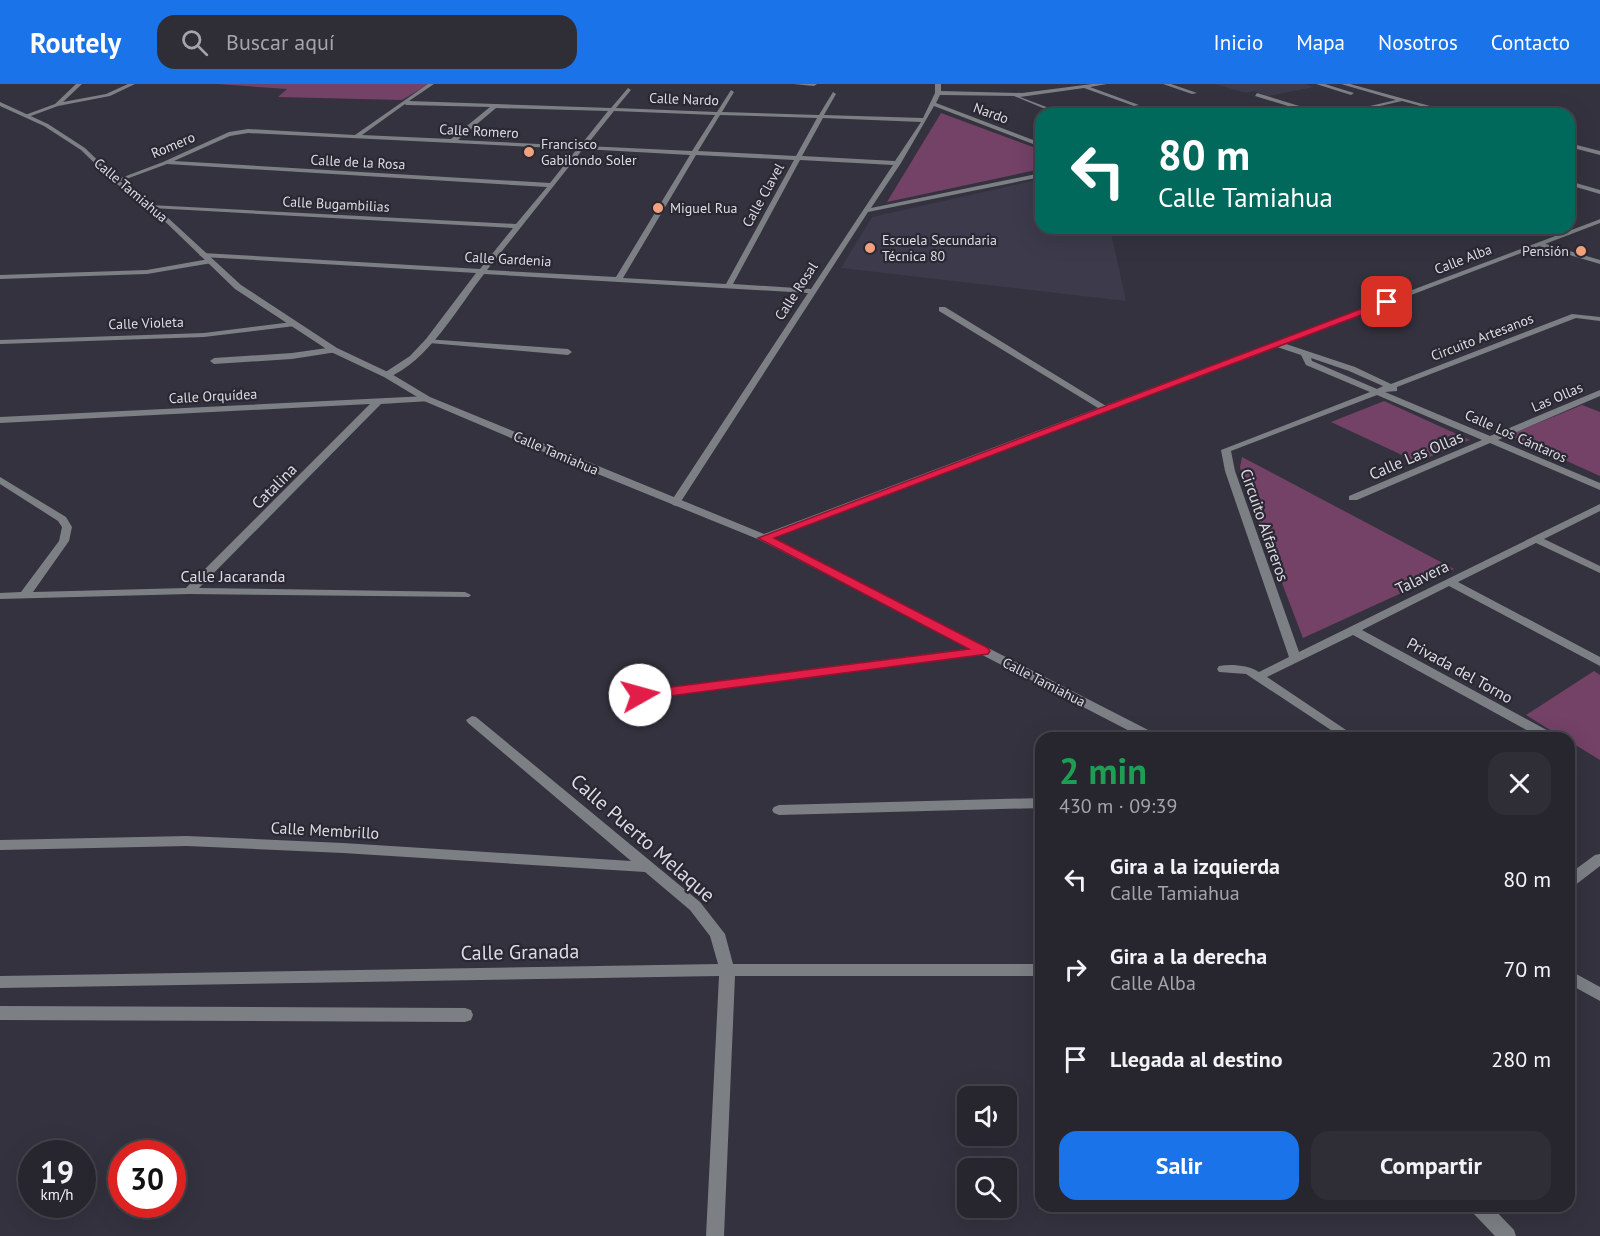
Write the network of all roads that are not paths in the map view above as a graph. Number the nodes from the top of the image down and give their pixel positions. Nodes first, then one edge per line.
1 (79, 84) edge
2 (132, 84) edge
3 (431, 84) edge
4 (796, 84) edge
5 (814, 84) edge
6 (1104, 84) edge
7 (1166, 84) edge
8 (1319, 84) edge
9 (1344, 84) edge
10 (1039, 87) dead end
11 (1084, 88) junction
12 (938, 89) edge
13 (628, 90) dead end
14 (731, 92) dead end
15 (1055, 92) junction
16 (832, 93) dead end
17 (1194, 93) dead end
18 (1010, 95) junction
19 (1257, 95) dead end
20 (1404, 100) junction
21 (406, 103) junction
22 (1387, 103) junction
23 (0, 104) edge
24 (933, 104) junction
25 (57, 105) junction
26 (496, 105) junction
27 (1137, 105) dead end
28 (1046, 108) edge
29 (1300, 108) edge
30 (1365, 108) edge
31 (1434, 108) edge
32 (611, 109) junction
33 (719, 113) junction
34 (28, 115) junction
35 (820, 116) junction
36 (925, 120) junction
37 (240, 131) joint
38 (354, 137) junction
39 (451, 142) junction
40 (1035, 142) edge
41 (1575, 147) edge
42 (580, 148) junction
43 (695, 153) junction
44 (1600, 153) edge
45 (797, 158) junction
46 (165, 163) junction
47 (898, 163) junction
48 (1035, 176) edge
49 (116, 181) junction
50 (551, 185) junction
51 (1575, 185) edge
52 (1600, 192) edge
53 (152, 206) junction
54 (865, 212) junction
55 (1600, 221) edge
56 (518, 226) junction
57 (1575, 231) edge
58 (1566, 234) edge
59 (1542, 243) junction
60 (206, 258) junction
61 (1600, 262) edge
62 (482, 271) junction
63 (0, 277) edge
64 (618, 280) junction
65 (728, 286) junction
66 (812, 291) junction
67 (942, 309) dead end
68 (1600, 319) edge
69 (292, 324) junction
70 (429, 341) junction
71 (0, 342) edge
72 (1277, 344) junction
73 (334, 350) junction
74 (568, 352) dead end
75 (1305, 356) junction
76 (214, 361) dead end
77 (387, 375) junction
78 (1390, 386) junction
79 (1375, 392) junction
80 (1600, 393) edge
81 (427, 399) junction
82 (379, 401) junction
83 (1422, 408) junction
84 (1106, 409) junction
85 (0, 420) edge
86 (1491, 439) junction
87 (0, 480) edge
88 (1600, 487) edge
89 (1353, 498) dead end
90 (675, 502) junction
91 (1600, 507) edge
92 (764, 538) junction
93 (1536, 539) junction
94 (1600, 570) edge
95 (1450, 582) junction
96 (189, 591) junction
97 (25, 595) junction
98 (465, 595) dead end
99 (0, 596) edge
100 (1353, 630) junction
101 (983, 651) junction
102 (1295, 658) junction
103 (1600, 662) edge
104 (1223, 669) dead end
105 (1258, 676) junction
106 (640, 695) dead end
107 (472, 720) dead end
108 (1141, 732) edge
109 (1343, 732) edge
110 (1540, 732) edge
111 (1035, 803) edge
112 (779, 810) dead end
113 (0, 845) edge
114 (1600, 859) edge
115 (648, 867) junction
116 (1575, 878) edge
117 (727, 970) junction
118 (1035, 970) edge
119 (1575, 980) edge
120 (0, 981) edge
121 (1600, 995) edge
122 (0, 1013) edge
123 (465, 1015) dead end
124 (1485, 1212) edge
125 (715, 1236) edge
126 (1507, 1236) edge

1 - 25 street
2 - 25 street
3 - 21 street
4 - 5 street
6 - 11 street
7 - 17 street
8 - 22 street
9 - 20 street
10 - 15 street
11 - 15 street
11 - 27 street
12 - 18 street
12 - 24 street, Calle Rosal
13 - 32 street
14 - 33 street
15 - 18 street
16 - 35 street, Calle Clavel
18 - 28 street
19 - 29 street
20 - 22 street
20 - 31 street
21 - 26 street, Calle Nardo
21 - 38 street
22 - 30 street
23 - 34 street, Calle Tamiahua
24 - 36 street, Calle Rosal
24 - 40 street, Nardo
25 - 34 street
26 - 32 street, Calle Nardo
26 - 39 street
32 - 33 street, Calle Nardo
32 - 42 street
33 - 35 street, Calle Nardo
33 - 43 street
34 - 49 street, Calle Tamiahua
35 - 36 street, Calle Nardo
35 - 45 street, Calle Clavel
36 - 47 street, Calle Rosal
37 - 38 street, Calle Romero
37 - 46 street, Romero
38 - 39 street, Calle Romero
39 - 42 street, Calle Romero
41 - 44 street
42 - 43 street, Calle Romero
42 - 50 street
43 - 45 street, Calle Romero
43 - 64 street
45 - 47 street, Calle Romero
45 - 65 street, Calle Clavel
46 - 49 street, Romero
46 - 50 street, Calle de la Rosa
47 - 54 street, Calle Rosal
48 - 54 street
49 - 53 street, Calle Tamiahua
50 - 56 street
51 - 52 street
53 - 56 street, Calle Bugambilias
53 - 60 street, Calle Tamiahua
54 - 66 street, Calle Rosal
55 - 57 street, Calle Alba
56 - 62 street
58 - 59 street, Calle Alba
59 - 61 street
59 - 72 street, Calle Alba
60 - 62 street, Calle Gardenia
60 - 63 street, Calle Gardenia
60 - 69 street, Calle Tamiahua
62 - 64 street, Calle Gardenia
62 - 70 street
64 - 65 street, Calle Gardenia
65 - 66 street, Calle Gardenia
66 - 90 street, Calle Rosal
67 - 84 street
68 - 78 street, Circuito Artesanos
69 - 71 street, Calle Violeta
69 - 73 street, Calle Tamiahua
70 - 74 street
70 - 77 street
72 - 75 street, Calle Los Cántaros
72 - 84 street, Calle Alba
73 - 76 street
73 - 77 street, Calle Tamiahua
75 - 78 street, Calle Los Cántaros
75 - 79 street, Calle Los Cántaros
77 - 81 street, Calle Tamiahua
78 - 79 street, Circuito Artesanos
78 - 83 street, Calle Los Cántaros
79 - 83 street, Calle Los Cántaros
79 - 102 street, Circuito Alfareros
80 - 86 street, Las Ollas
81 - 82 street, Calle Orquídea
81 - 90 street, Calle Tamiahua
82 - 85 street, Calle Orquídea
82 - 96 street, Catalina
83 - 86 street, Calle Los Cántaros
84 - 92 street, Calle Alba
86 - 88 street, Calle Los Cántaros
86 - 89 street, Calle Las Ollas
87 - 97 street
90 - 92 street, Calle Tamiahua
91 - 93 street, Talavera
92 - 101 street, Calle Tamiahua
93 - 94 street
93 - 95 street, Talavera
95 - 100 street, Talavera
95 - 103 street
96 - 97 street, Calle Jacaranda
96 - 98 street, Calle Jacaranda
97 - 99 street, Calle Jacaranda
100 - 102 street, Talavera
100 - 110 street, Privada del Torno
101 - 106 street
101 - 108 street, Calle Tamiahua
102 - 105 street, Talavera
104 - 105 street
105 - 109 street
107 - 115 street, Calle Puerto Melaque
111 - 112 street
113 - 115 street, Calle Membrillo
114 - 116 street
115 - 117 street, Calle Puerto Melaque
117 - 118 street, Calle Granada
117 - 120 street, Calle Granada
117 - 125 street, Calle Puerto Melaque
119 - 121 street
122 - 123 street
124 - 126 street

